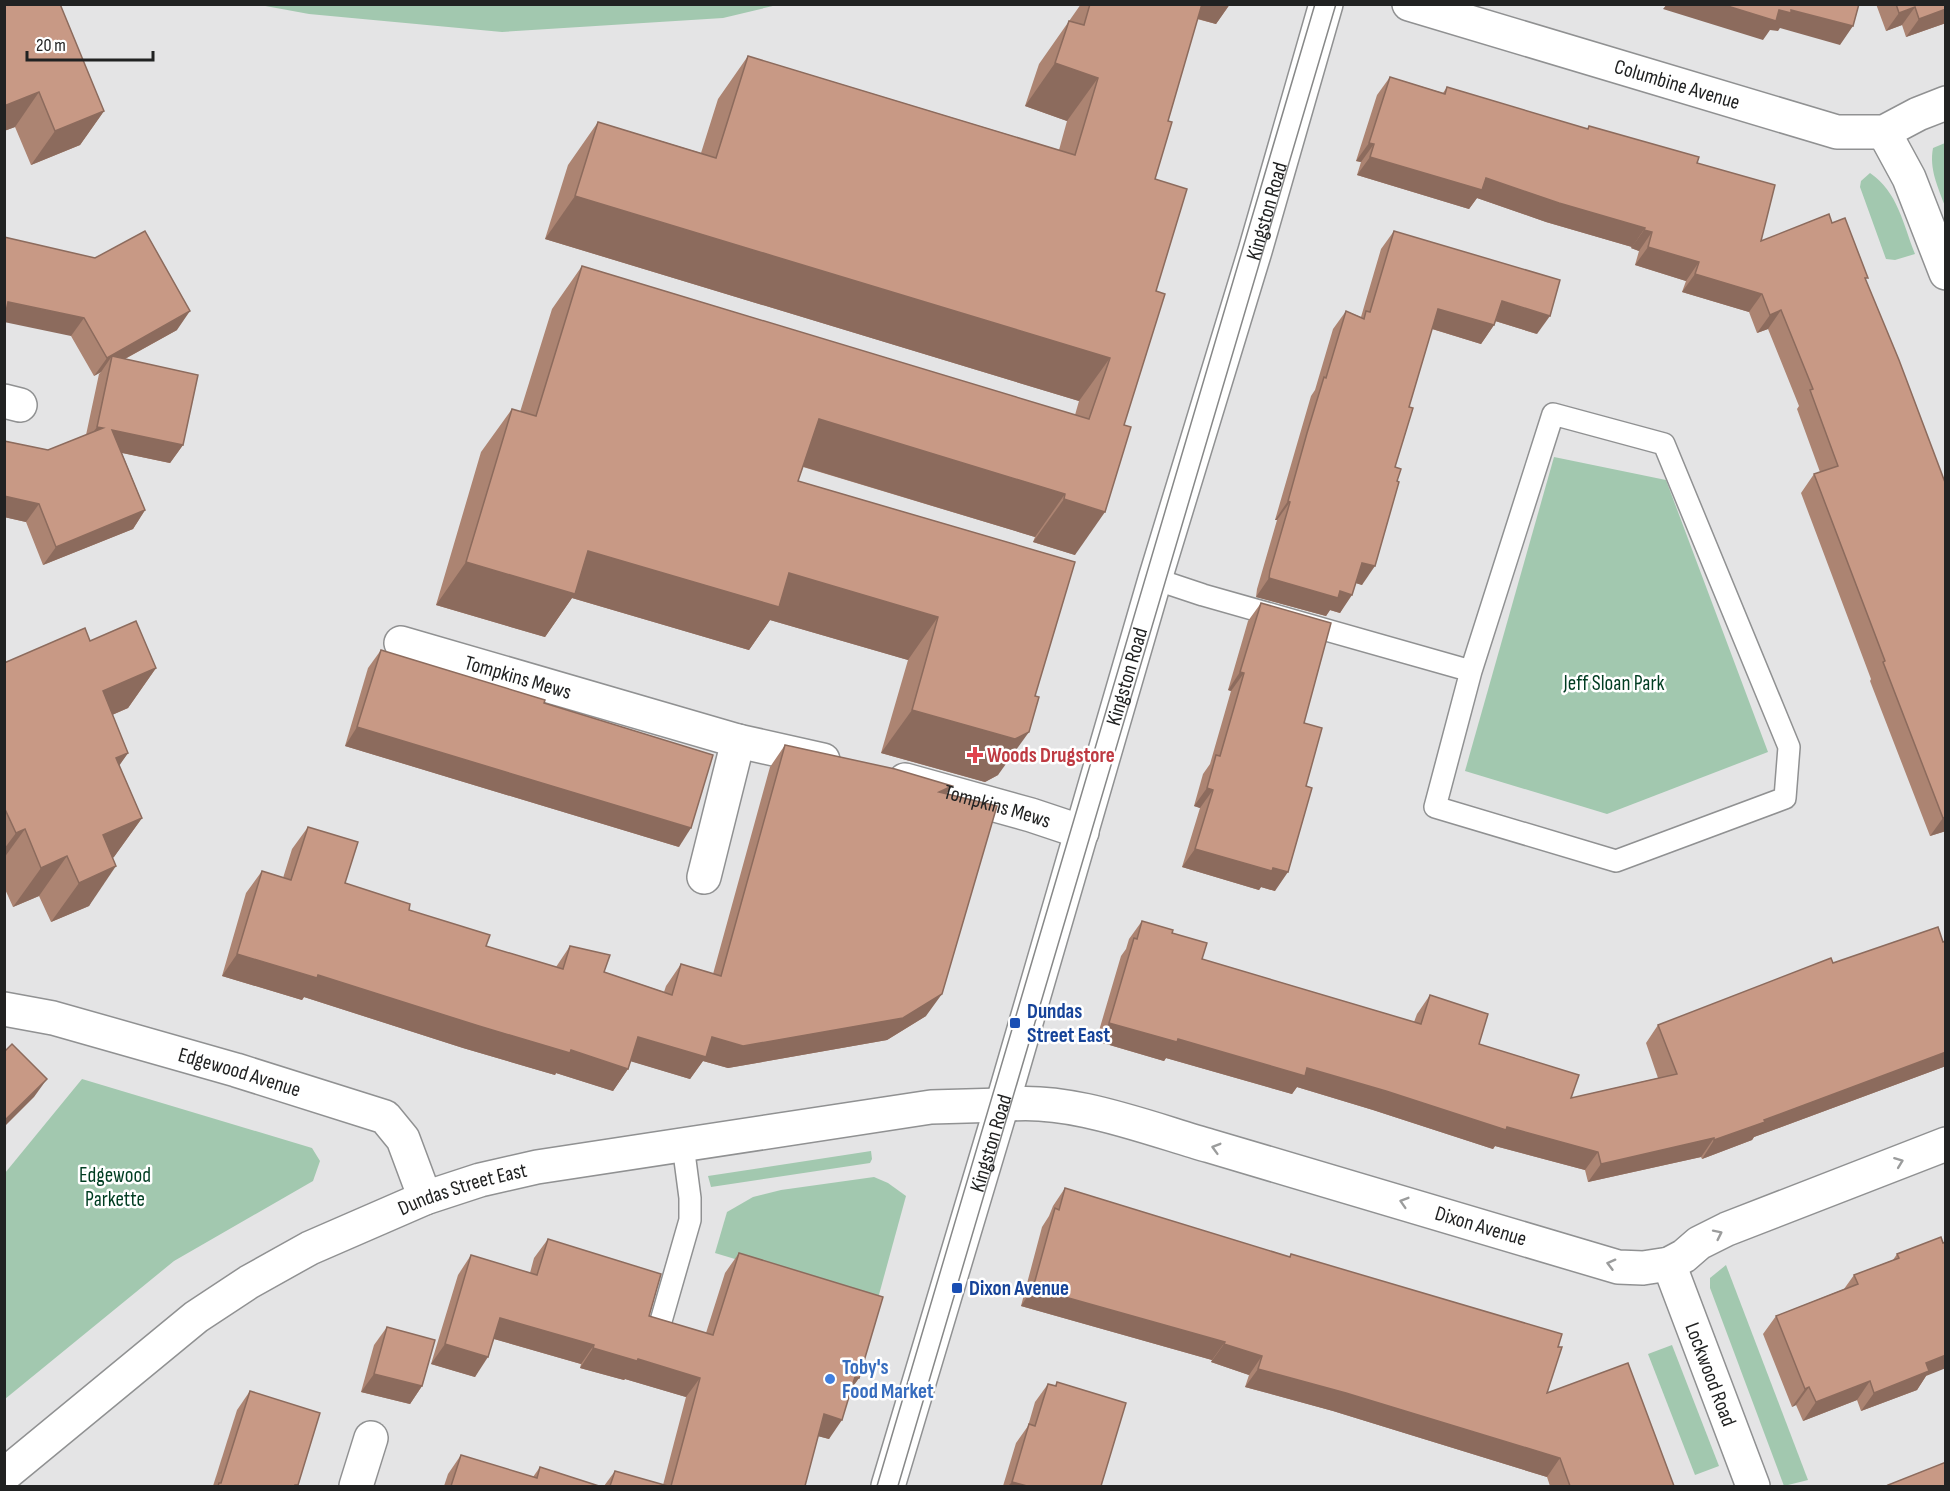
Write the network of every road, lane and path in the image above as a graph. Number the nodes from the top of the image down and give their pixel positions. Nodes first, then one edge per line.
1 (1326, 4) edge
2 (1409, 4) edge
3 (1946, 103) edge
4 (1884, 132) junction
5 (1946, 273) edge
6 (1155, 579) junction
7 (401, 643) dead end
8 (1471, 670) junction
9 (738, 741) junction
10 (1082, 832) junction
11 (704, 877) dead end
12 (4, 1009) edge
13 (1002, 1105) junction
14 (1946, 1144) edge
15 (683, 1145) junction
16 (425, 1197) junction
17 (1669, 1264) junction
18 (659, 1328) edge
19 (371, 1438) dead end
20 (4, 1475) edge
21 (356, 1486) edge
22 (888, 1486) edge
23 (1753, 1486) edge

1 - 6 street, Kingston Road
2 - 4 street, Columbine Avenue
3 - 4 street, Columbine Avenue
4 - 5 street
6 - 8 lane
6 - 10 street, Kingston Road
7 - 9 street, Tompkins Mews
8 - 8 lane
9 - 10 street, Tompkins Mews
9 - 11 street
10 - 13 street, Kingston Road
12 - 16 street, Edgewood Avenue
13 - 15 street, Dundas Street East
17 -> 13 street, Dixon Avenue
13 - 22 street, Kingston Road
17 -> 14 street, Dixon Avenue
15 - 16 street, Dundas Street East
15 - 18 lane
16 - 20 street, Dundas Street East
17 - 23 street, Lockwood Road
19 - 21 street

